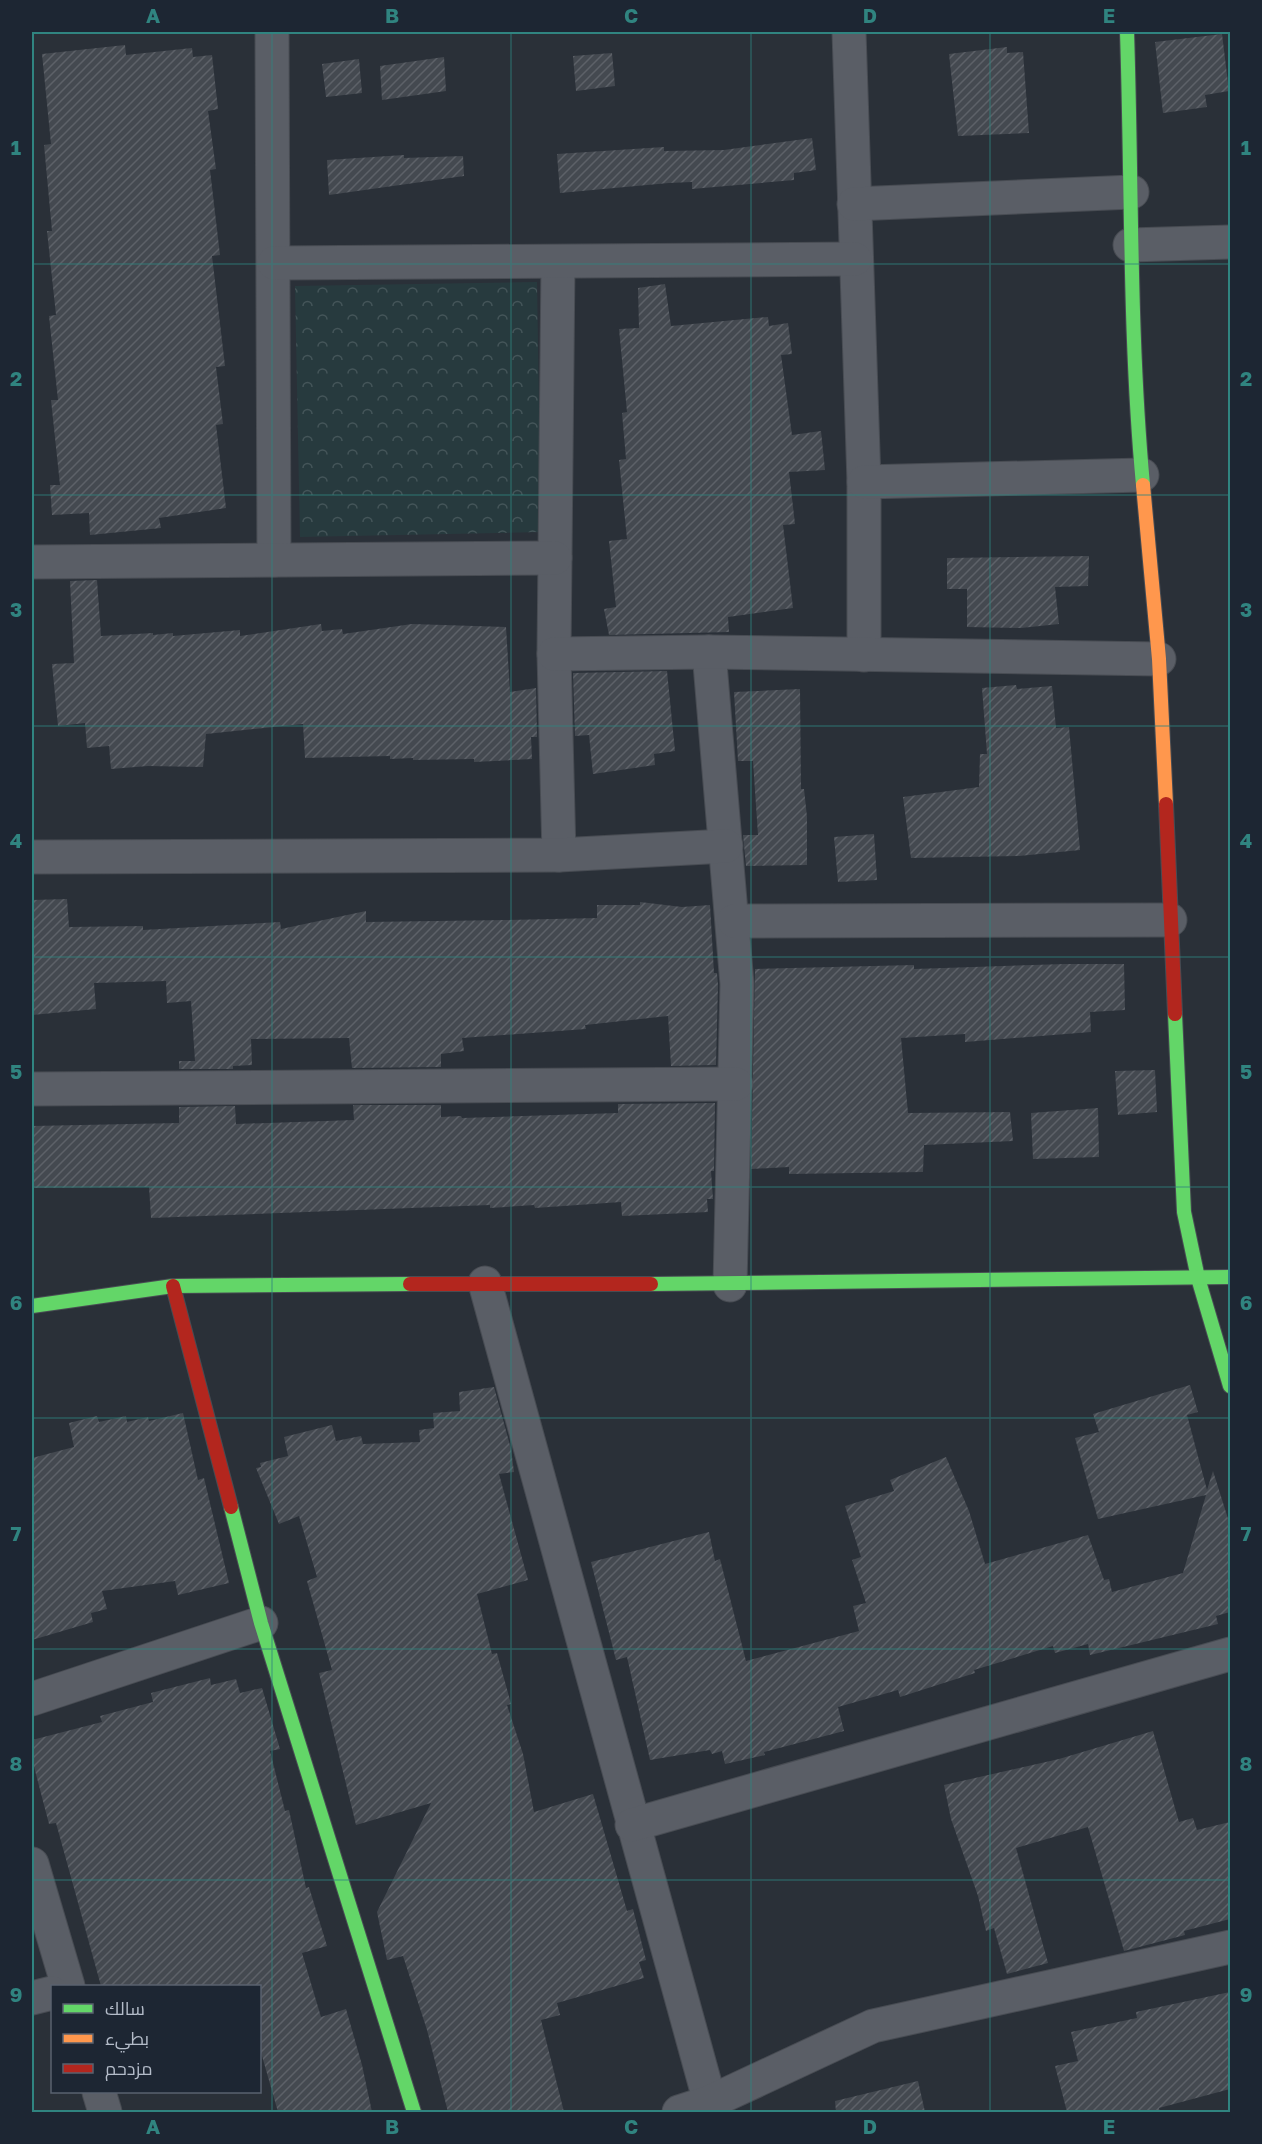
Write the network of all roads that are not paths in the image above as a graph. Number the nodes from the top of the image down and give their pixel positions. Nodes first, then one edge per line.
1 (272, 32) edge
2 (849, 32) edge
3 (1127, 32) edge
4 (1132, 192) junction
5 (854, 204) junction
6 (1230, 242) edge
7 (1130, 245) junction
8 (855, 259) junction
9 (558, 262) junction
10 (274, 263) junction
11 (1142, 475) junction
12 (864, 482) junction
13 (555, 558) junction
14 (274, 560) junction
15 (32, 562) edge
16 (709, 652) junction
17 (554, 654) junction
18 (864, 655) junction
19 (1159, 659) junction
20 (726, 846) junction
21 (559, 855) junction
22 (32, 857) edge
23 (1170, 920) junction
24 (734, 921) junction
25 (736, 1084) junction
26 (32, 1089) edge
27 (1230, 1277) edge
28 (1198, 1278) junction
29 (485, 1283) junction
30 (730, 1285) junction
31 (173, 1286) junction
32 (32, 1306) edge
33 (1230, 1386) edge
34 (261, 1623) junction
35 (1230, 1654) edge
36 (32, 1700) edge
37 (632, 1825) junction
38 (32, 1864) edge
39 (1230, 1947) edge
40 (68, 1985) edge
41 (51, 1992) edge
42 (32, 1998) edge
43 (100, 2093) edge
44 (710, 2102) junction
45 (105, 2112) edge
46 (414, 2112) edge
47 (679, 2112) edge

1 - 10 street
2 - 5 street
3 - 4 street
4 - 5 street
4 - 7 street
5 - 8 street
6 - 7 street
7 - 11 street
8 - 9 street
8 - 12 street
9 - 10 street
9 - 13 street
10 - 14 street
11 - 12 street
11 - 19 street
12 - 18 street
13 - 14 street
13 - 17 street
14 - 15 street
16 - 17 street
16 - 18 street
16 - 20 street
17 - 21 street
18 - 19 street
19 - 23 street
20 - 21 street
20 - 24 street
21 - 22 street
23 - 24 street
23 - 28 street
24 - 25 street
25 - 26 street
25 - 30 street
27 - 28 street
28 - 30 street
28 - 33 street
29 - 30 street
29 - 31 street
29 - 37 street
31 - 32 street
31 - 34 street
34 - 36 street
34 - 46 street
35 - 37 street
37 - 44 street
38 - 40 street
39 - 44 street
41 - 42 street
43 - 45 street
44 - 47 street

